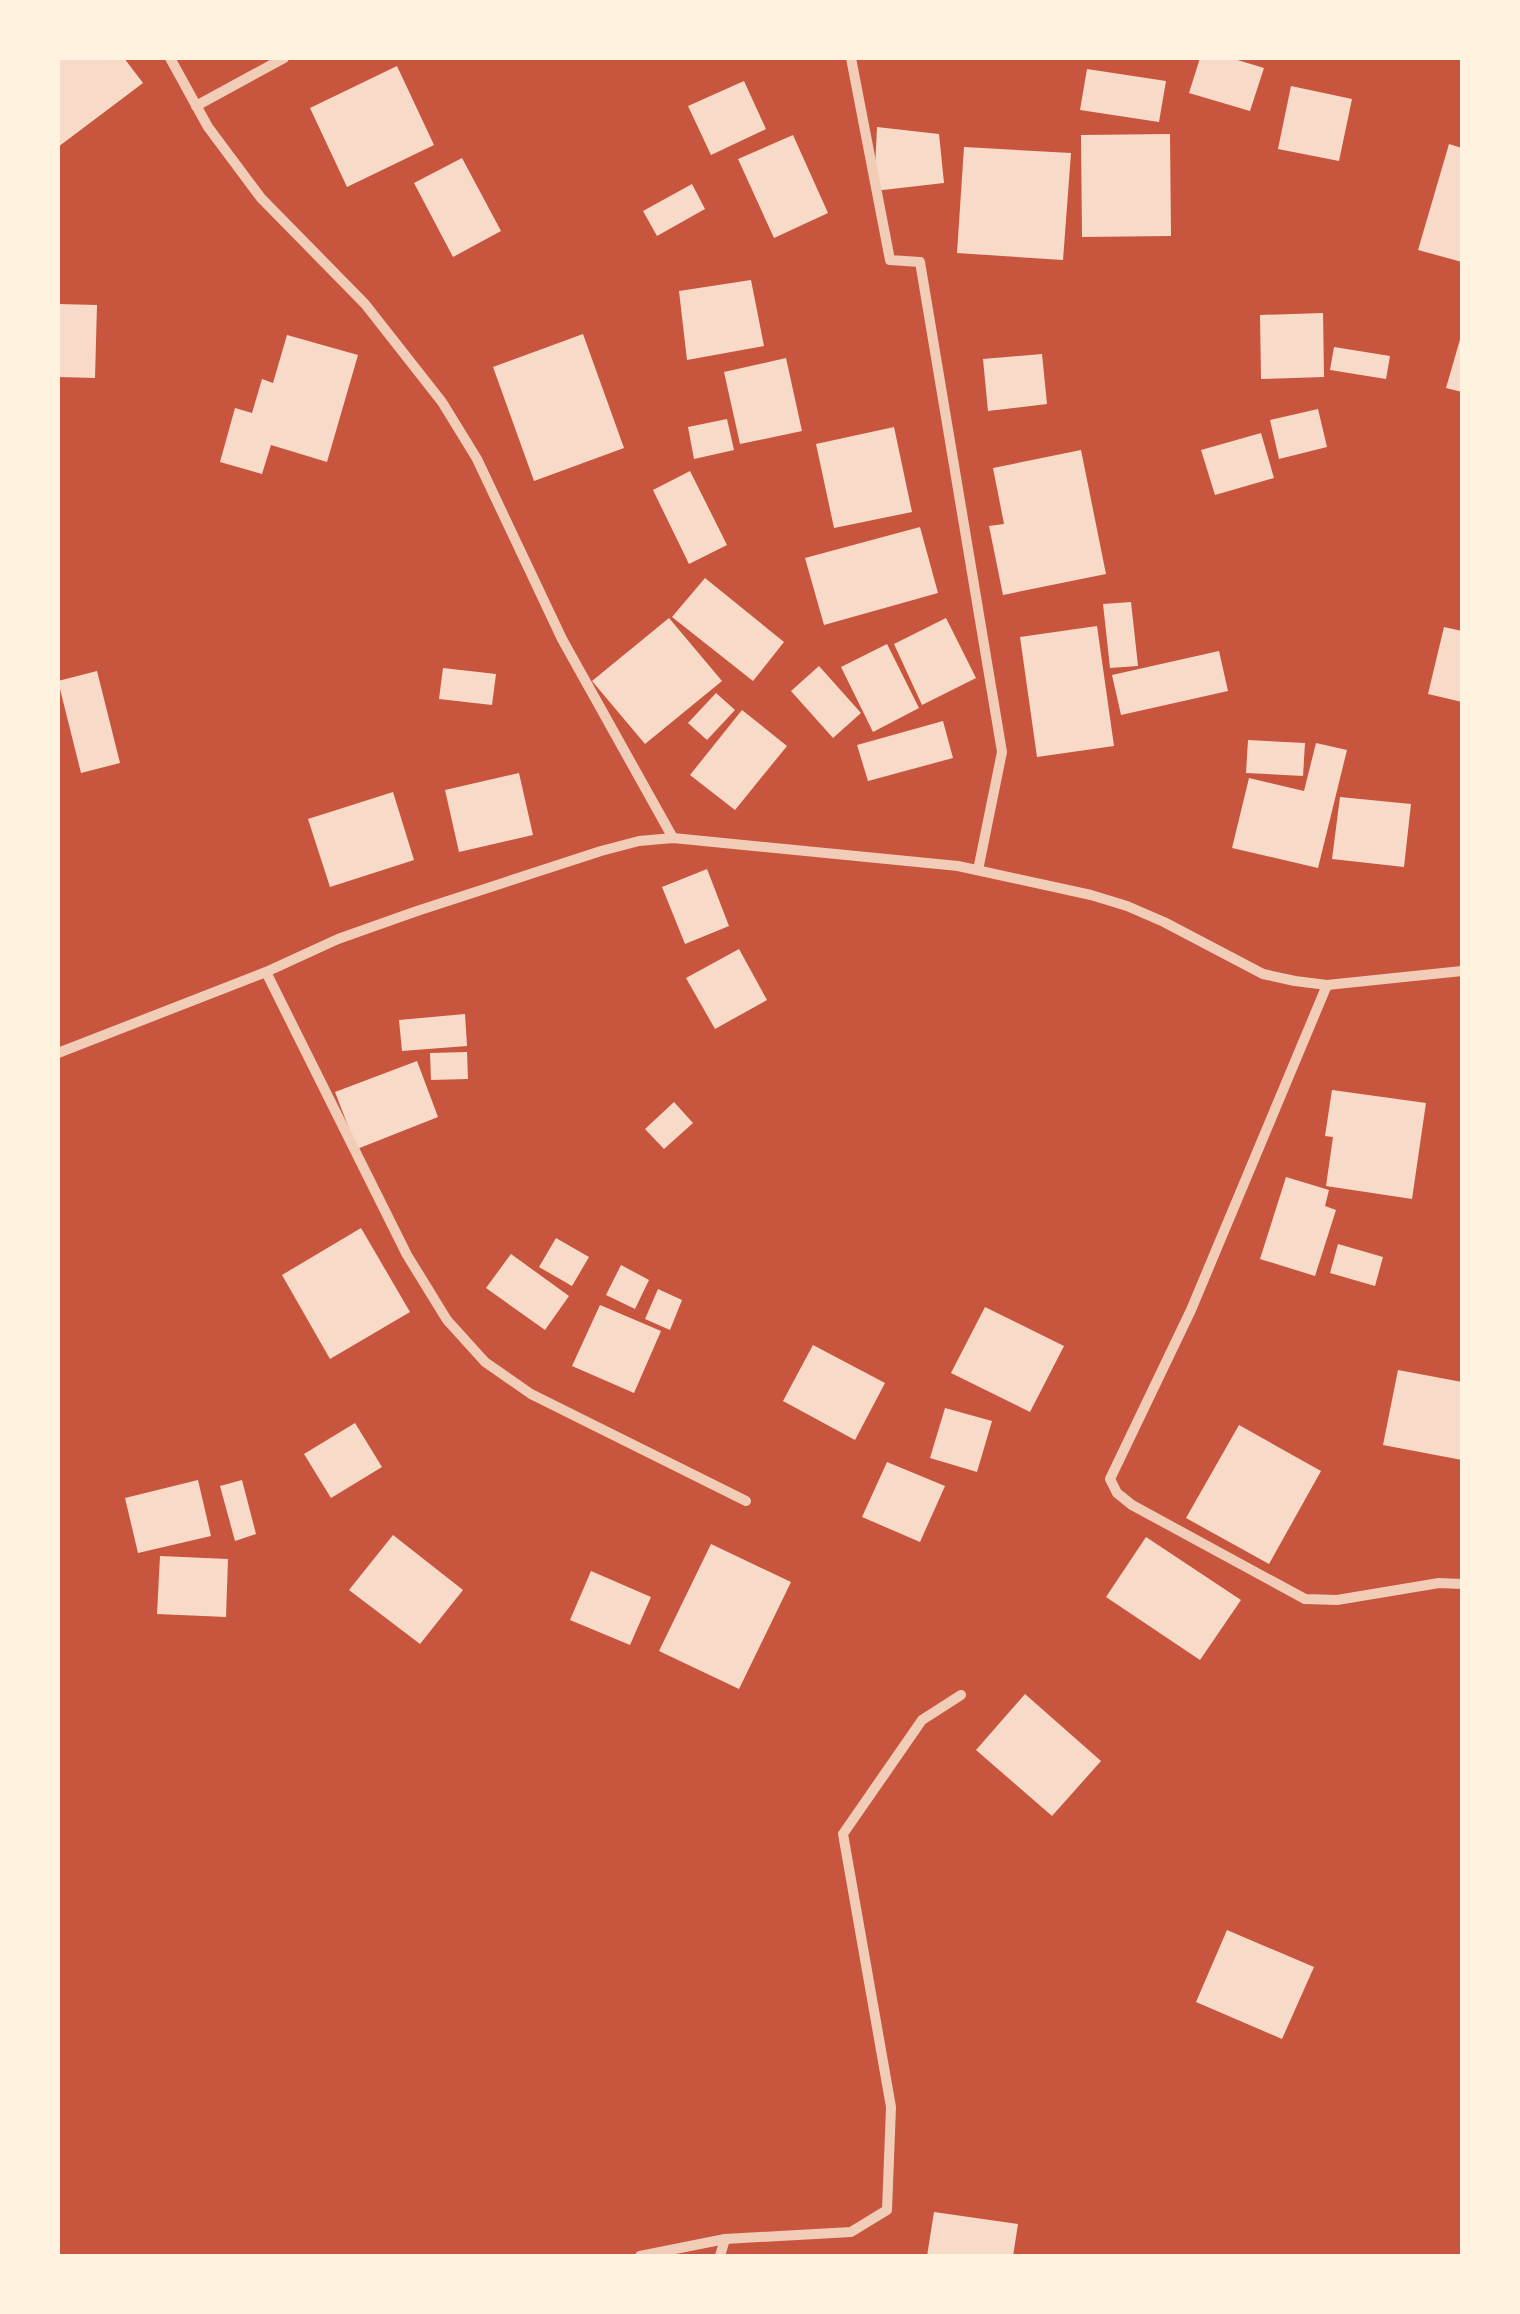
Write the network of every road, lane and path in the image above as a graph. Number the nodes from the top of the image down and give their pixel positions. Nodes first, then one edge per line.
1 (170, 58) edge
2 (284, 58) edge
3 (851, 58) edge
4 (196, 106) junction
5 (673, 838) junction
6 (978, 870) junction
7 (1462, 970) edge
8 (266, 972) junction
9 (1327, 984) junction
10 (58, 1053) edge
11 (746, 1500) dead end
12 (1462, 1584) edge
13 (961, 1694) dead end
14 (725, 2238) junction
15 (640, 2256) edge
16 (720, 2256) edge

1 - 4 street
2 - 4 street
3 - 6 street
4 - 5 street
5 - 6 street
5 - 8 street
6 - 9 street
7 - 9 street
8 - 10 street
8 - 11 street
9 - 12 street
13 - 14 street
14 - 15 street
14 - 16 street

